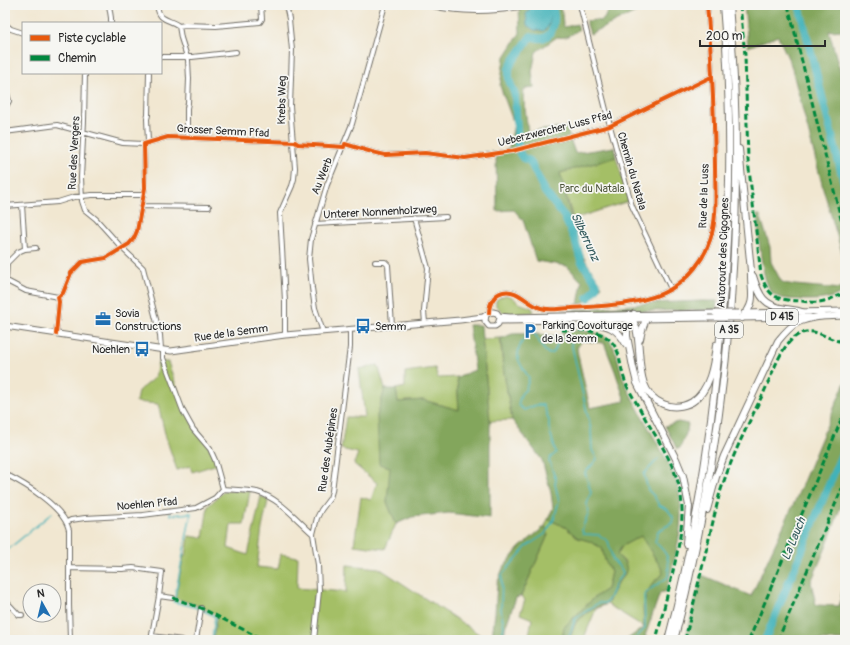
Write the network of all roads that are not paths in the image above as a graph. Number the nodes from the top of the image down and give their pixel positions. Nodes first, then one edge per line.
1 (109, 5) edge
2 (157, 5) edge
3 (261, 5) edge
4 (286, 5) edge
5 (385, 5) edge
6 (429, 5) edge
7 (523, 5) edge
8 (580, 5) edge
9 (707, 5) edge
10 (723, 5) edge
11 (729, 5) edge
12 (111, 22) edge
13 (5, 24) edge
14 (179, 26) junction
15 (22, 33) edge
16 (236, 52) dead end
17 (162, 57) edge
18 (188, 57) junction
19 (85, 74) edge
20 (149, 74) edge
21 (712, 77) junction
22 (5, 86) edge
23 (5, 108) edge
24 (610, 126) junction
25 (5, 132) edge
26 (84, 132) junction
27 (187, 138) junction
28 (736, 140) junction
29 (292, 142) junction
30 (146, 143) junction
31 (344, 145) junction
32 (81, 196) junction
33 (144, 196) junction
34 (22, 205) junction
35 (5, 206) edge
36 (142, 206) junction
37 (209, 207) dead end
38 (446, 216) dead end
39 (414, 218) junction
40 (315, 224) junction
41 (36, 248) dead end
42 (122, 248) junction
43 (25, 249) junction
44 (376, 262) dead end
45 (751, 271) junction
46 (5, 280) edge
47 (671, 289) junction
48 (58, 297) junction
49 (491, 303) junction
50 (845, 311) edge
51 (722, 312) junction
52 (802, 312) junction
53 (746, 313) junction
54 (487, 314) junction
55 (632, 316) junction
56 (740, 316) junction
57 (823, 316) junction
58 (845, 316) edge
59 (498, 317) junction
60 (646, 319) junction
61 (460, 320) junction
62 (585, 321) junction
63 (485, 322) junction
64 (425, 323) junction
65 (5, 326) edge
66 (392, 326) junction
67 (350, 330) junction
68 (323, 332) junction
69 (56, 334) junction
70 (285, 335) junction
71 (629, 348) junction
72 (162, 350) junction
73 (640, 350) junction
74 (5, 474) edge
75 (223, 489) junction
76 (702, 518) junction
77 (67, 522) junction
78 (312, 534) junction
79 (687, 558) junction
80 (69, 568) junction
81 (159, 596) junction
82 (173, 598) dead end
83 (5, 600) edge
84 (201, 608) dead end
85 (22, 615) dead end
86 (151, 638) edge
87 (70, 640) edge
88 (182, 640) edge
89 (196, 640) edge
90 (314, 640) edge
91 (668, 640) edge
92 (674, 640) edge

1 - 12 street
2 - 14 street
3 - 14 street
4 - 29 street, Krebs Weg
5 - 31 street, Au Werb
6 - 7 street
8 - 24 street, Chemin du Natala
9 - 21 street, Rue de la Luss
10 - 51 highway, Autoroute des Cigognes / A 35
11 - 28 highway, Autoroute des Cigognes / A 35
13 - 15 street
14 - 18 street
16 - 18 street
17 - 18 street
18 - 27 street
19 - 26 street, Rue des Vergers
20 - 30 street
21 - 24 street, Ueberzwercher Luss Pfad
21 - 47 street, Rue de la Luss
22 - 23 street
24 - 31 street, Ueberzwercher Luss Pfad
24 - 47 street, Chemin du Natala
25 - 26 street, Grosser Semm Pfad
26 - 30 street, Grosser Semm Pfad
26 - 32 street, Rue des Vergers
27 - 29 street, Grosser Semm Pfad
27 - 30 street, Grosser Semm Pfad
28 - 45 highway
28 - 76 highway, Autoroute des Cigognes / A 35
29 - 31 street, Grosser Semm Pfad
29 - 70 street, Krebs Weg
30 - 33 street
31 - 40 street, Au Werb
32 - 33 street
32 - 34 street
32 - 42 street, Rue des Vergers
33 - 36 street
34 - 35 street
34 - 43 street
36 - 37 street
36 - 42 street
38 - 39 street, Unterer Nonnenholzweg
39 - 40 street, Unterer Nonnenholzweg
39 - 64 street
40 - 68 street, Au Werb
41 - 43 street
42 - 48 street
42 - 72 street, Rue des Vergers
43 - 46 street
44 - 66 street
45 - 52 highway
45 - 53 highway
46 - 48 street
47 - 49 street, Rue de la Luss
48 - 69 street
49 - 54 street
49 - 59 street
50 - 52 main road, D 415
51 - 73 highway
51 - 79 highway, Autoroute des Cigognes / A 35
52 - 53 main road, D 415
53 - 56 highway
54 - 59 main road
54 - 61 main road, Rue de la Semm
54 - 63 main road
55 - 56 main road, D 415, bridge
55 - 59 main road, D 415
55 - 60 main road, D 415
55 - 62 main road, D 415
55 - 71 highway
55 - 73 highway
56 - 57 main road, D 415
56 - 60 main road, D 415, bridge
57 - 58 main road, D 415
57 - 76 highway
59 - 62 main road, D 415
59 - 63 main road
60 - 73 highway
61 - 63 main road, Rue de la Semm
61 - 64 main road, Rue de la Semm
62 - 71 highway
64 - 66 main road, Rue de la Semm
65 - 69 main road, Rue de la Semm
66 - 67 main road, Rue de la Semm
67 - 68 main road, Rue de la Semm
67 - 78 street, Rue des Aubépines
68 - 70 main road, Rue de la Semm
69 - 72 main road, Rue de la Semm
70 - 72 main road, Rue de la Semm
71 - 79 highway
72 - 75 street, Rue des Vergers
74 - 77 street
75 - 77 street, Noehlen Pfad
75 - 78 street
76 - 92 highway, Autoroute des Cigognes / A 35
77 - 80 street
78 - 90 street, Rue des Aubépines
79 - 91 highway, Autoroute des Cigognes / A 35
80 - 81 street
80 - 87 street
81 - 82 street
81 - 86 street
83 - 85 street
84 - 89 street
86 - 88 street

